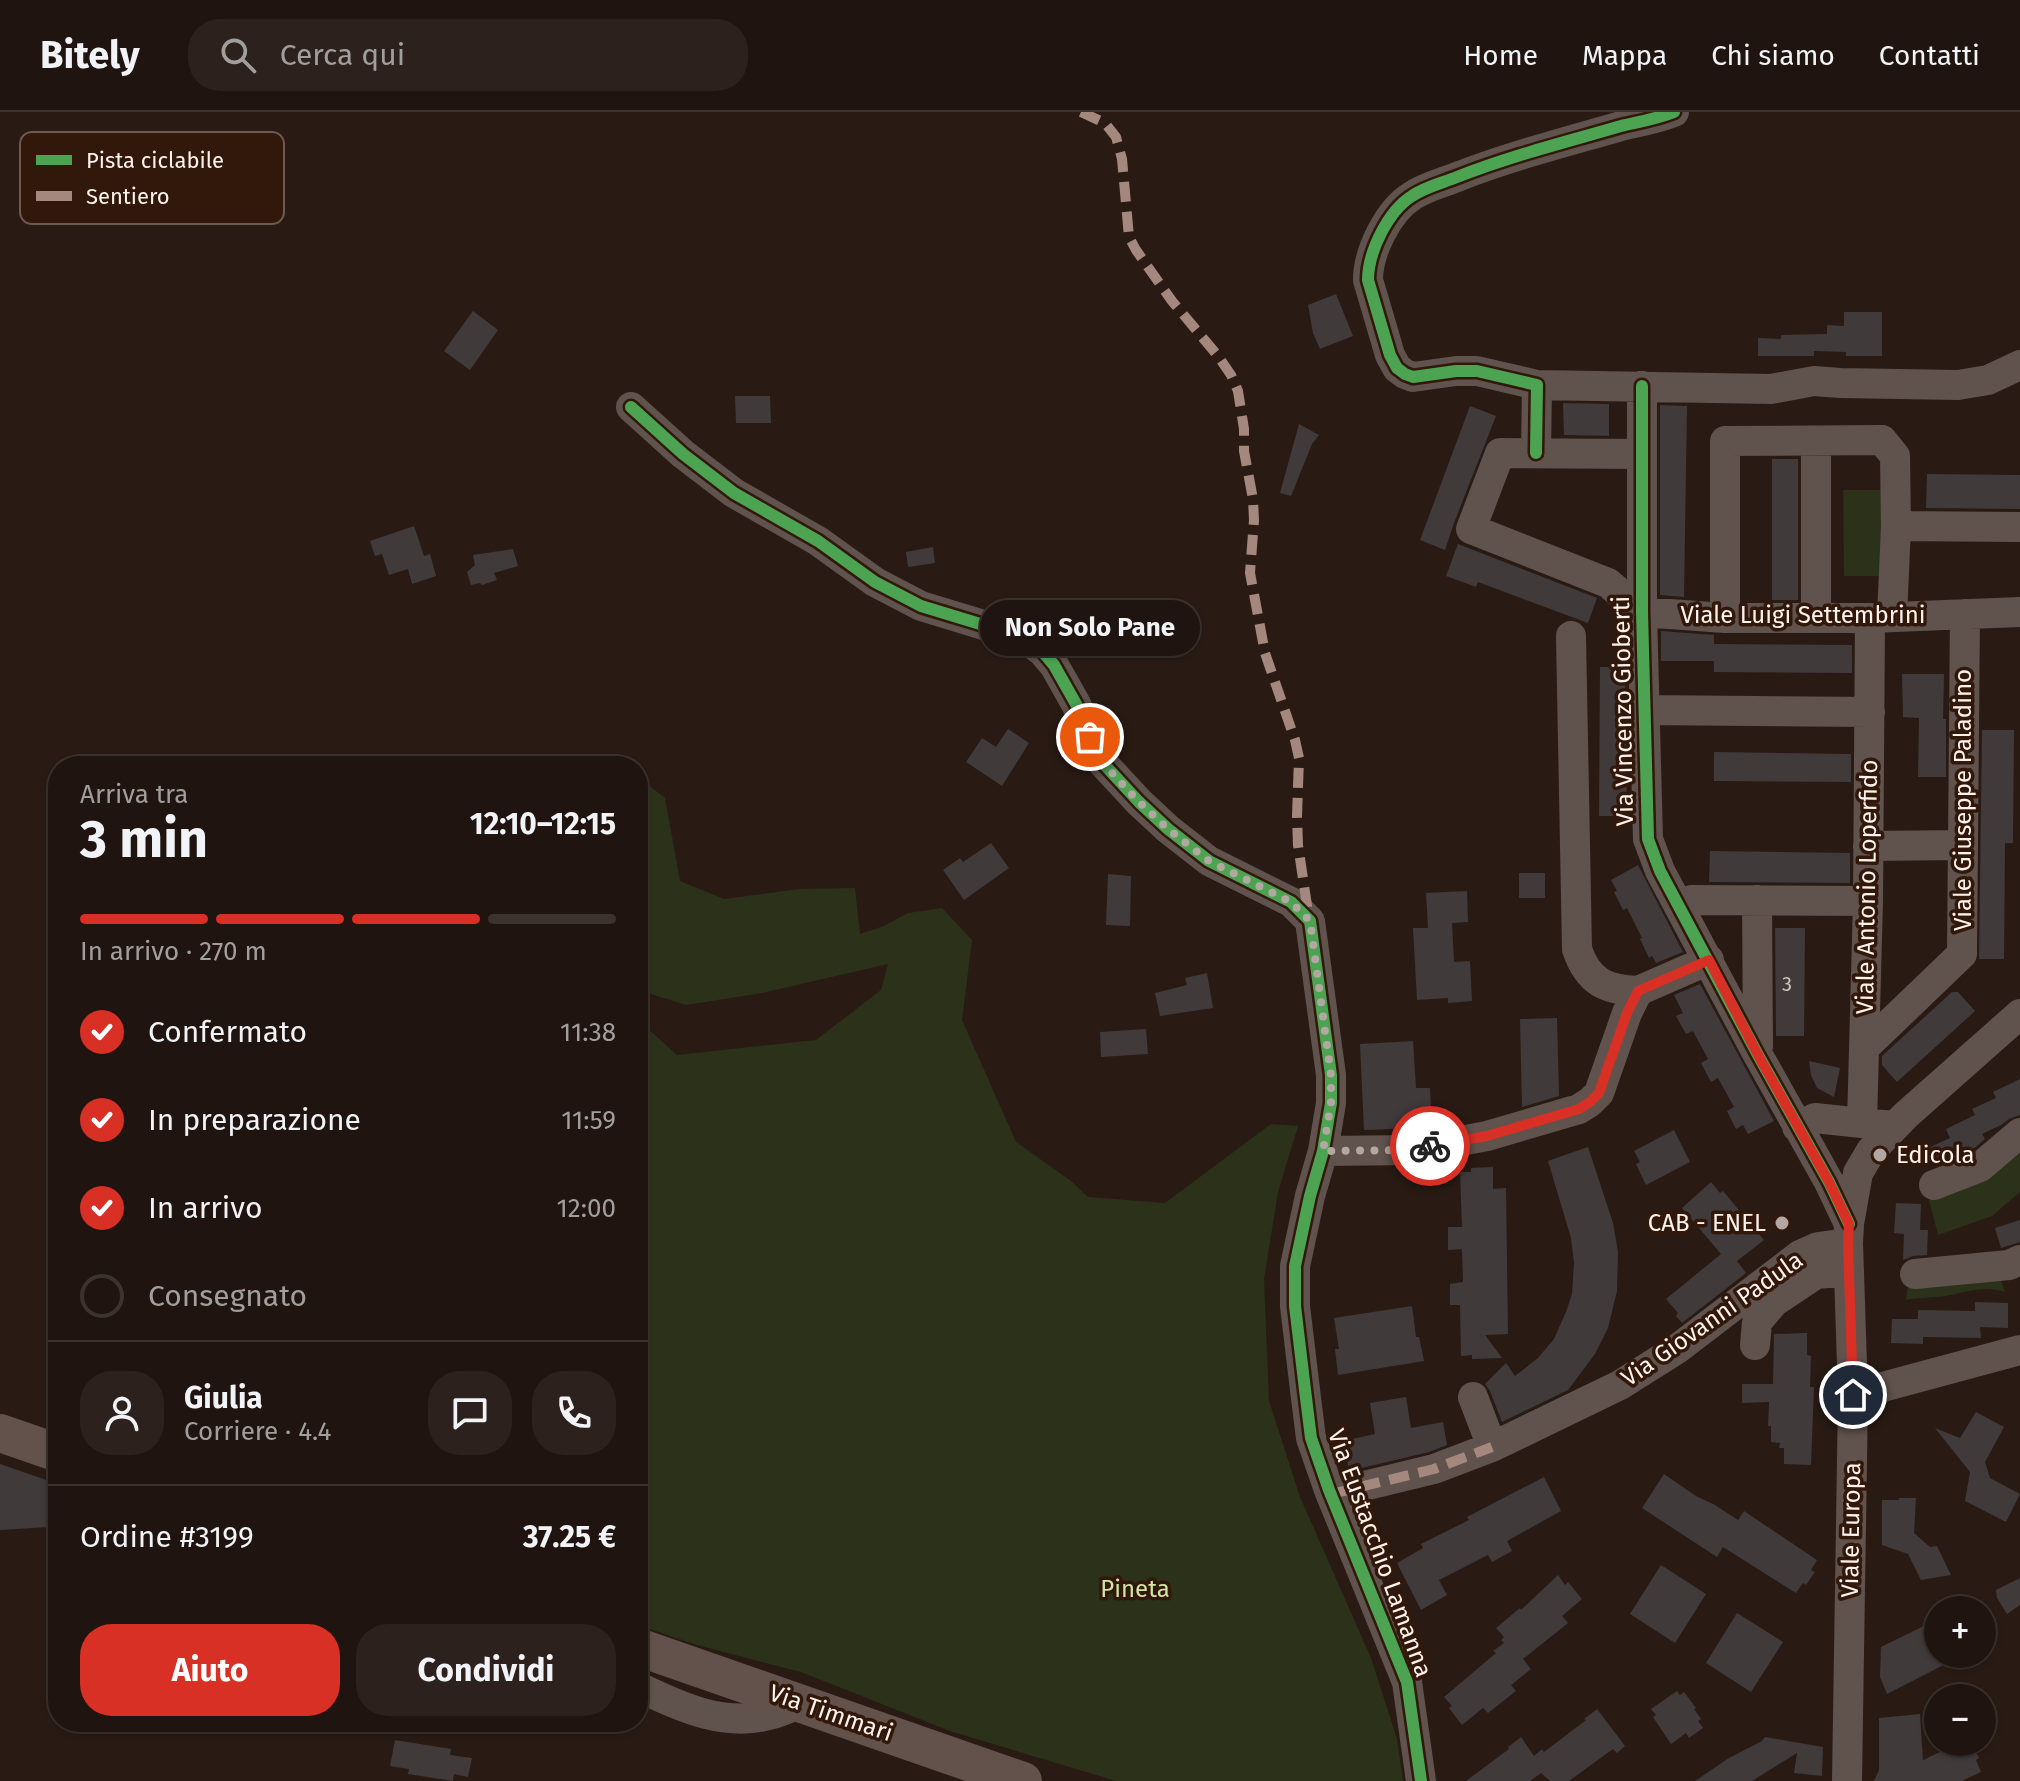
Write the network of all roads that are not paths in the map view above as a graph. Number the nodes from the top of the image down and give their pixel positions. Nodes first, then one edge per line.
1 (1674, 112) edge
2 (1643, 116) edge
3 (2020, 365) edge
4 (1537, 385) junction
5 (1642, 386) junction
6 (631, 407) dead end
7 (1816, 441) junction
8 (1536, 453) junction
9 (1642, 454) junction
10 (1896, 526) junction
11 (2020, 527) edge
12 (1642, 612) junction
13 (2020, 612) edge
14 (1965, 614) junction
15 (1725, 618) junction
16 (1816, 618) junction
17 (1881, 618) junction
18 (1571, 636) dead end
19 (1644, 710) junction
20 (1870, 712) junction
21 (1963, 845) junction
22 (1868, 846) junction
23 (1757, 900) junction
24 (1868, 901) junction
25 (1679, 906) junction
26 (1709, 960) junction
27 (1638, 991) junction
28 (2020, 1014) edge
29 (1864, 1048) junction
30 (1758, 1055) junction
31 (1862, 1123) junction
32 (1894, 1126) junction
33 (1797, 1127) junction
34 (2020, 1133) edge
35 (1323, 1151) junction
36 (1934, 1185) dead end
37 (1849, 1246) junction
38 (2014, 1262) edge
39 (1915, 1274) dead end
40 (1755, 1345) dead end
41 (2020, 1350) edge
42 (1853, 1395) junction
43 (1473, 1397) dead end
44 (0, 1433) edge
45 (1492, 1447) junction
46 (48, 1450) edge
47 (1331, 1494) junction
48 (648, 1650) edge
49 (648, 1692) edge
50 (802, 1703) junction
51 (1023, 1781) edge
52 (1421, 1781) edge
53 (1847, 1781) edge

1 - 2 street
2 - 4 street
3 - 5 street
4 - 5 street
4 - 8 street
5 - 9 street, Via Vincenzo Gioberti
6 - 35 street, Via Eustacchio Lamanna
7 - 10 street, Viale Antonio Loperfido
7 - 15 street, Viale Antonio Loperfido
7 - 16 street
8 - 9 street, Via Vincenzo Gioberti
8 - 12 street, Via Vincenzo Gioberti
9 - 12 street, Via Vincenzo Gioberti
10 - 11 street
10 - 17 street, Viale Antonio Loperfido
12 - 15 street, Viale Luigi Settembrini
12 - 19 street, Via Vincenzo Gioberti
13 - 14 street
14 - 17 street, Viale Luigi Settembrini
14 - 21 street, Viale Giuseppe Paladino
15 - 16 street, Viale Luigi Settembrini
16 - 17 street, Viale Luigi Settembrini
17 - 20 street, Viale Antonio Loperfido
18 - 27 street
19 - 20 street
19 - 25 street, Via Vincenzo Gioberti
20 - 22 street, Viale Antonio Loperfido
21 - 22 street
21 - 29 street, Viale Giuseppe Paladino
22 - 24 street, Viale Antonio Loperfido
23 - 24 street
23 - 25 street
23 - 30 street, Via Vincenzo Gioberti
24 - 29 street, Viale Antonio Loperfido
25 - 26 street, Via Vincenzo Gioberti
26 - 27 street
26 - 30 street, Via Vincenzo Gioberti
27 - 35 street
28 - 32 street, Viale Europa
29 - 31 street, Viale Antonio Loperfido
30 - 33 street, Via Vincenzo Gioberti
31 - 32 street
31 - 33 street
32 - 37 street, Viale Europa
33 - 37 street, Via Vincenzo Gioberti
34 - 36 street
35 - 47 street, Via Eustacchio Lamanna
37 - 40 street
37 - 42 street, Viale Europa
37 - 45 street, Via Giovanni Padula
38 - 39 street
41 - 42 street
42 - 53 street, Viale Europa
43 - 45 street
44 - 46 main road
45 - 47 street, Via Giovanni Padula
47 - 52 street, Via Eustacchio Lamanna
48 - 50 main road, Via Timmari
49 - 50 street
50 - 51 main road, Via Timmari

